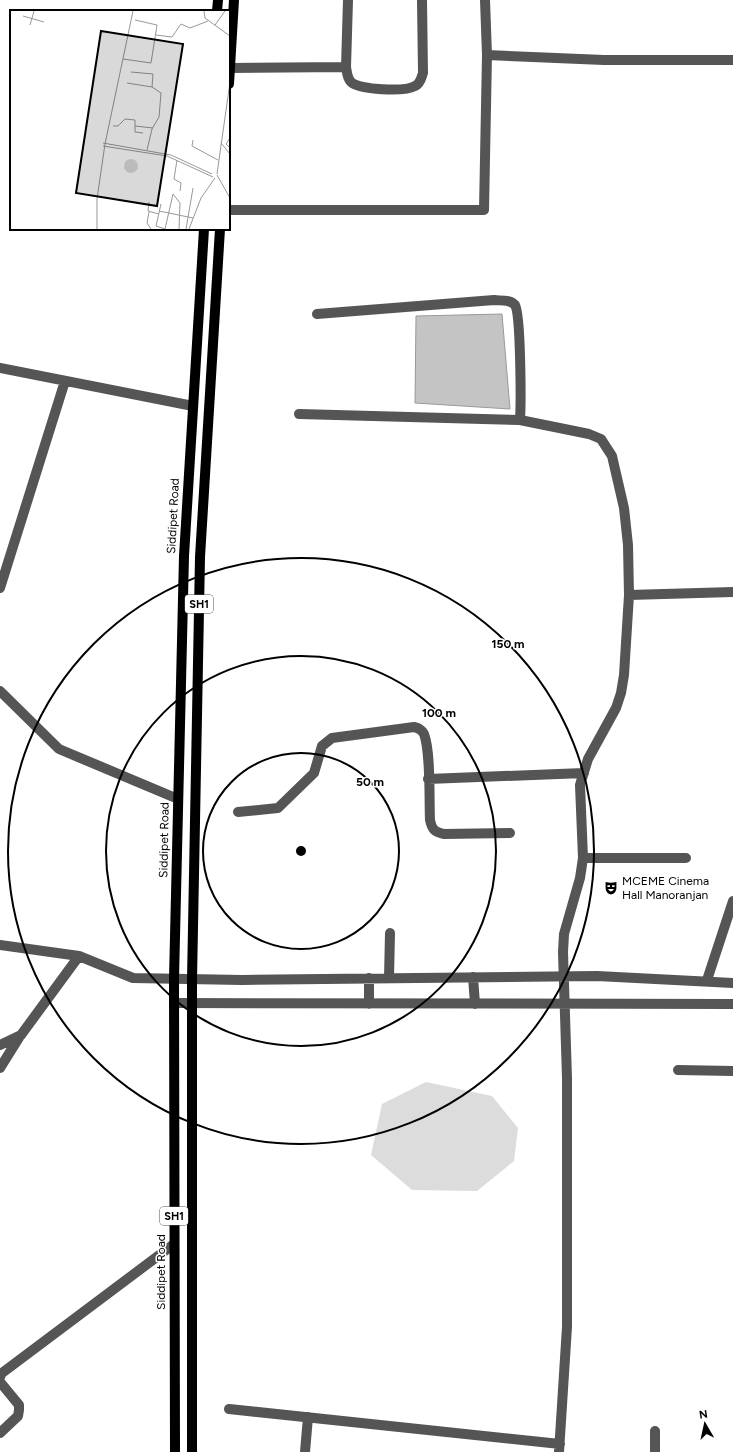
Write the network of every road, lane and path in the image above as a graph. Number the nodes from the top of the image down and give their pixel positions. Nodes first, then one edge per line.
1 (218, 0) edge
2 (234, 0) edge
3 (348, 0) edge
4 (422, 0) edge
5 (485, 0) edge
6 (217, 10) edge
7 (487, 54) junction
8 (733, 60) edge
9 (346, 67) junction
10 (230, 68) joint
11 (230, 210) edge
12 (204, 230) edge
13 (220, 230) edge
14 (316, 314) dead end
15 (0, 368) edge
16 (65, 381) junction
17 (193, 406) junction
18 (299, 414) dead end
19 (520, 420) junction
20 (0, 588) edge
21 (733, 592) edge
22 (630, 595) junction
23 (0, 691) edge
24 (584, 773) junction
25 (428, 780) junction
26 (178, 799) junction
27 (238, 812) dead end
28 (510, 833) dead end
29 (584, 858) junction
30 (686, 858) dead end
31 (733, 901) edge
32 (390, 933) dead end
33 (0, 945) edge
34 (79, 956) junction
35 (564, 976) junction
36 (473, 977) junction
37 (369, 978) junction
38 (389, 978) junction
39 (174, 979) junction
40 (192, 980) junction
41 (706, 980) junction
42 (733, 983) edge
43 (174, 1003) junction
44 (192, 1003) junction
45 (369, 1004) junction
46 (475, 1004) junction
47 (565, 1004) junction
48 (733, 1004) edge
49 (21, 1035) junction
50 (0, 1045) edge
51 (0, 1068) edge
52 (678, 1070) dead end
53 (733, 1071) edge
54 (174, 1244) junction
55 (0, 1377) edge
56 (0, 1382) edge
57 (229, 1409) dead end
58 (308, 1417) junction
59 (655, 1431) dead end
60 (0, 1433) edge
61 (560, 1448) edge
62 (175, 1452) edge
63 (192, 1452) edge
64 (305, 1452) edge
65 (655, 1452) edge

1 - 6 main road
2 - 10 main road
3 - 9 street
4 - 9 street
5 - 7 street
7 - 8 street
7 - 11 street
9 - 10 street
12 - 17 main road, Siddipet Road / SH1
13 - 40 main road, SH1
14 - 19 street
15 - 16 street
16 - 17 street
16 - 20 street
17 - 26 main road, Siddipet Road / SH1
18 - 19 street
19 - 22 street
21 - 22 street
22 - 24 street
23 - 26 street
24 - 25 street
24 - 29 street
25 - 27 street
25 - 28 street
26 - 39 main road, Siddipet Road / SH1
29 - 30 street
29 - 35 street
31 - 41 street
32 - 38 street
33 - 34 street
34 - 39 street
34 - 49 street
35 - 36 street
35 - 41 street
35 - 47 street
36 - 38 street
36 - 46 street
37 - 38 street
37 - 40 street
37 - 45 street
39 - 40 street
39 - 43 main road, Siddipet Road / SH1
40 - 44 main road, SH1
41 - 42 street
43 - 44 street
43 - 54 main road, Siddipet Road / SH1
44 - 45 street
44 - 63 main road, SH1
45 - 46 street
46 - 47 street
47 - 48 street
47 - 61 street
49 - 50 street
49 - 51 street
52 - 53 street
54 - 55 street
54 - 62 main road, Siddipet Road / SH1
56 - 60 street
57 - 58 street
58 - 61 street
58 - 64 street
59 - 65 street

